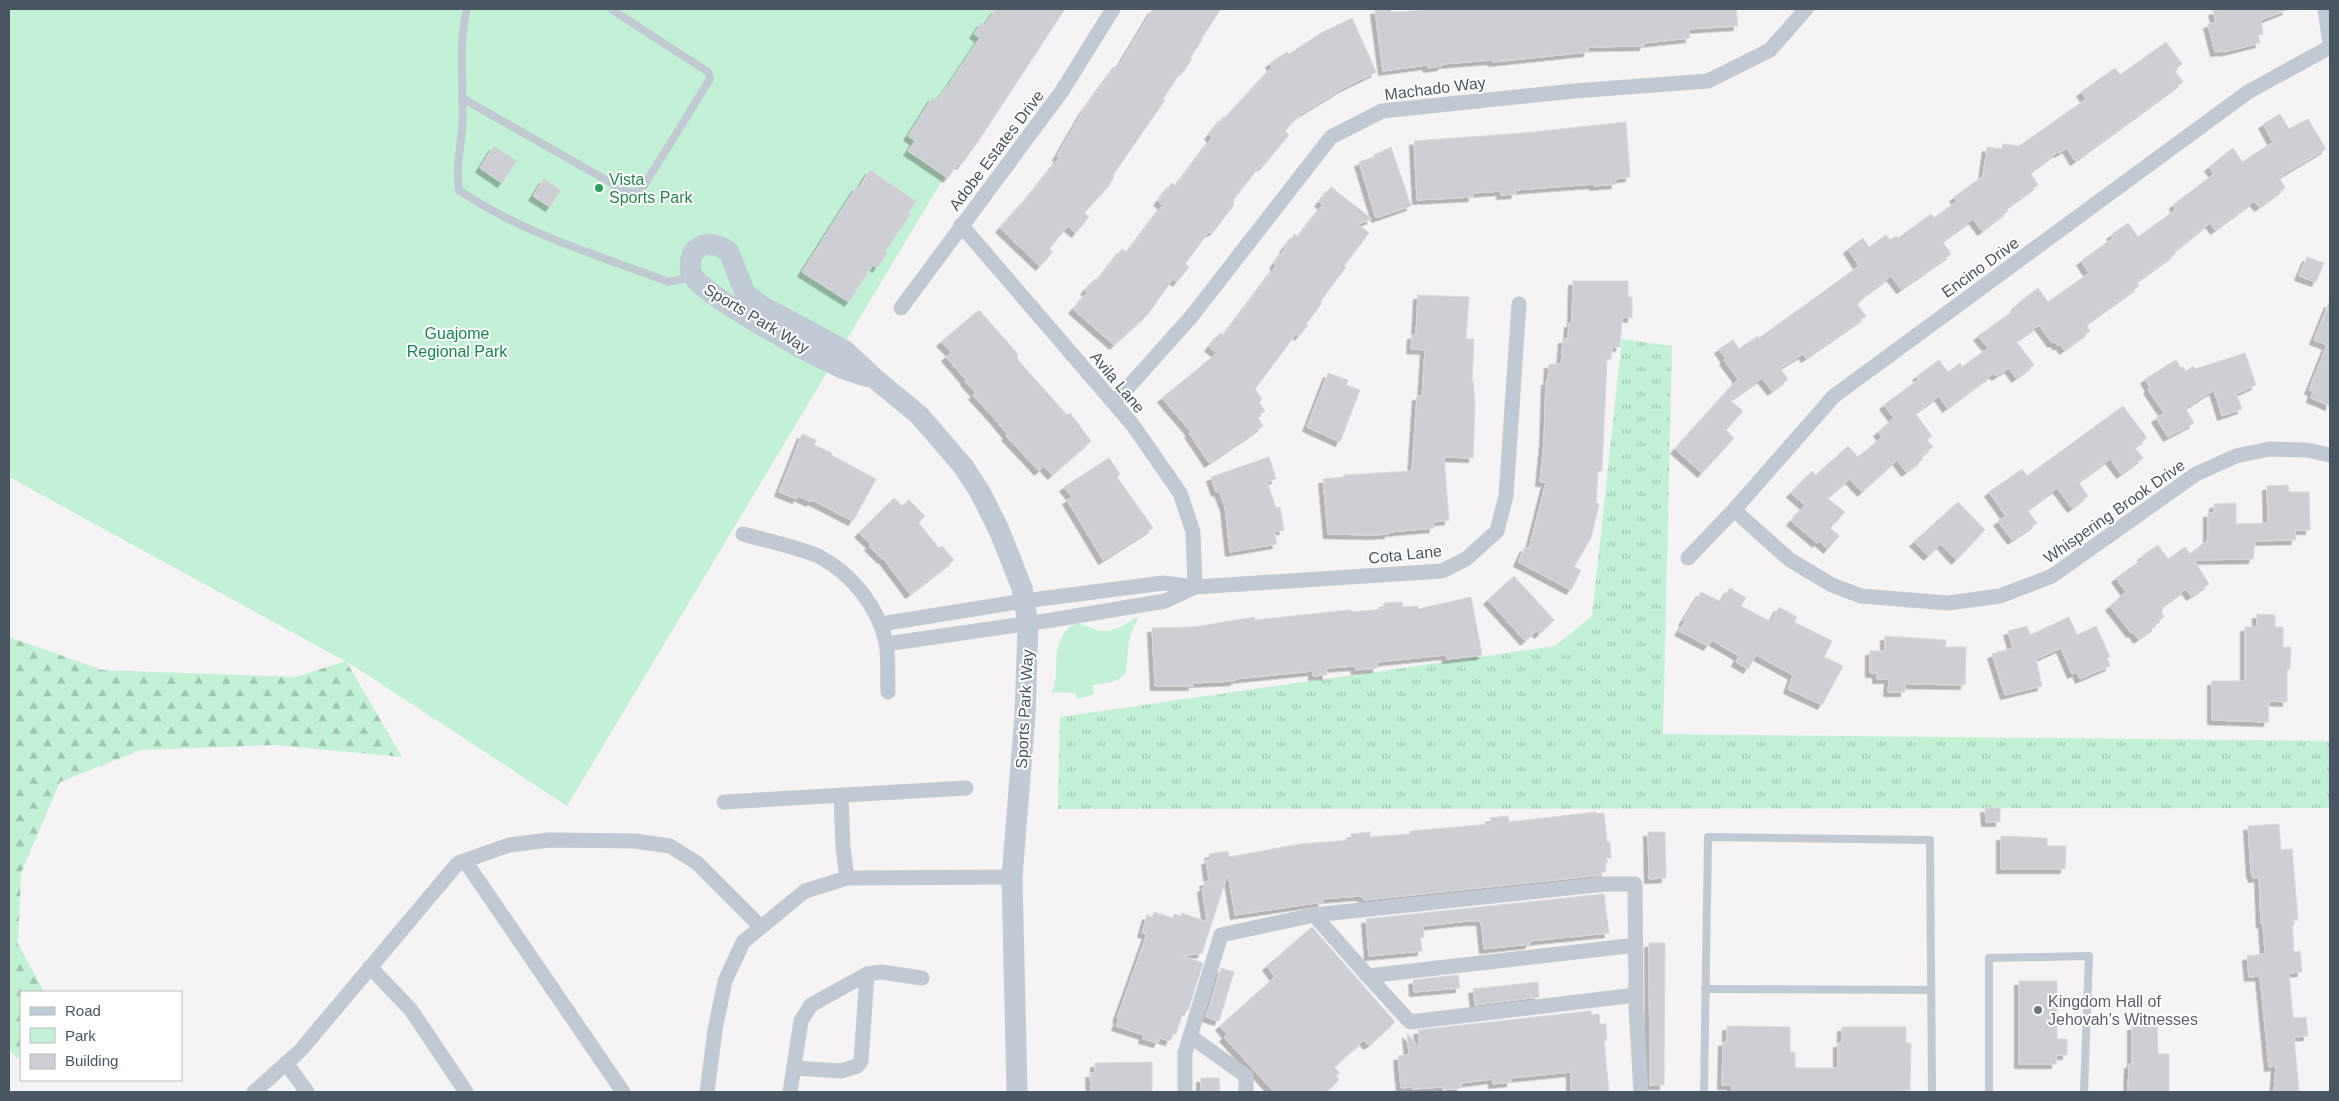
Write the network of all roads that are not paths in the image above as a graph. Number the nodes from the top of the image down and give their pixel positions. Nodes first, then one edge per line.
1 (467, 9) edge
2 (611, 9) edge
3 (1113, 9) edge
4 (1806, 9) edge
5 (2325, 9) edge
6 (2330, 46) edge
7 (462, 98) junction
8 (961, 226) junction
9 (693, 276) junction
10 (1519, 304) dead end
11 (901, 308) dead end
12 (874, 378) junction
13 (1114, 403) junction
14 (2330, 455) edge
15 (1734, 510) junction
16 (743, 534) dead end
17 (1688, 558) dead end
18 (1195, 587) junction
19 (1024, 601) junction
20 (880, 624) junction
21 (1028, 624) junction
22 (886, 644) junction
23 (888, 692) dead end
24 (966, 788) dead end
25 (841, 795) junction
26 (724, 802) dead end
27 (464, 861) junction
28 (1012, 877) junction
29 (847, 878) junction
30 (1314, 915) junction
31 (760, 927) junction
32 (1636, 945) junction
33 (370, 967) junction
34 (867, 974) junction
35 (1368, 976) junction
36 (922, 978) dead end
37 (1705, 989) junction
38 (1931, 990) junction
39 (1636, 995) junction
40 (1190, 1036) junction
41 (286, 1063) junction
42 (794, 1068) junction
43 (254, 1092) edge
44 (307, 1092) edge
45 (466, 1092) edge
46 (623, 1092) edge
47 (707, 1092) edge
48 (790, 1092) edge
49 (1017, 1092) edge
50 (1185, 1092) edge
51 (1246, 1092) edge
52 (1641, 1092) edge
53 (1704, 1092) edge
54 (1932, 1092) edge
55 (1988, 1092) edge
56 (2084, 1092) edge

1 - 7 lane
2 - 7 lane
3 - 8 street, Adobe Estates Drive
4 - 13 street, Machado Way
5 - 6 street
6 - 15 street, Encino Drive
7 - 9 lane
8 - 11 street, Adobe Estates Drive
8 - 13 street, Avila Lane
9 - 12 street, Sports Park Way
9 - 12 street, Sports Park Way
10 - 18 street, Cota Lane
12 - 19 street, Sports Park Way
13 - 18 street, Avila Lane
14 - 15 street, Whispering Brook Drive
15 - 17 street, Encino Drive
16 - 20 street
18 - 19 street, Cota Lane
18 - 21 street, Cota Lane
19 - 20 street, Cota Lane
19 - 21 street, Sports Park Way
20 - 22 street
21 - 22 street, Cota Lane
21 - 28 street, Sports Park Way
22 - 23 street
24 - 25 street
25 - 26 street
25 - 29 street
27 - 31 street
27 - 33 street
27 - 46 street
28 - 29 street
28 - 49 street, Sports Park Way
29 - 31 street
30 - 32 street
30 - 35 street
30 - 40 street
31 - 47 street
32 - 35 street
32 - 39 street
33 - 41 street
33 - 45 street
34 - 36 street
34 - 42 street
34 - 42 street
35 - 39 street
37 - 38 lane
37 - 38 lane
37 - 53 lane
38 - 54 lane
39 - 52 street
40 - 50 street
40 - 51 street
41 - 43 street
41 - 44 street
42 - 48 street
55 - 56 lane

